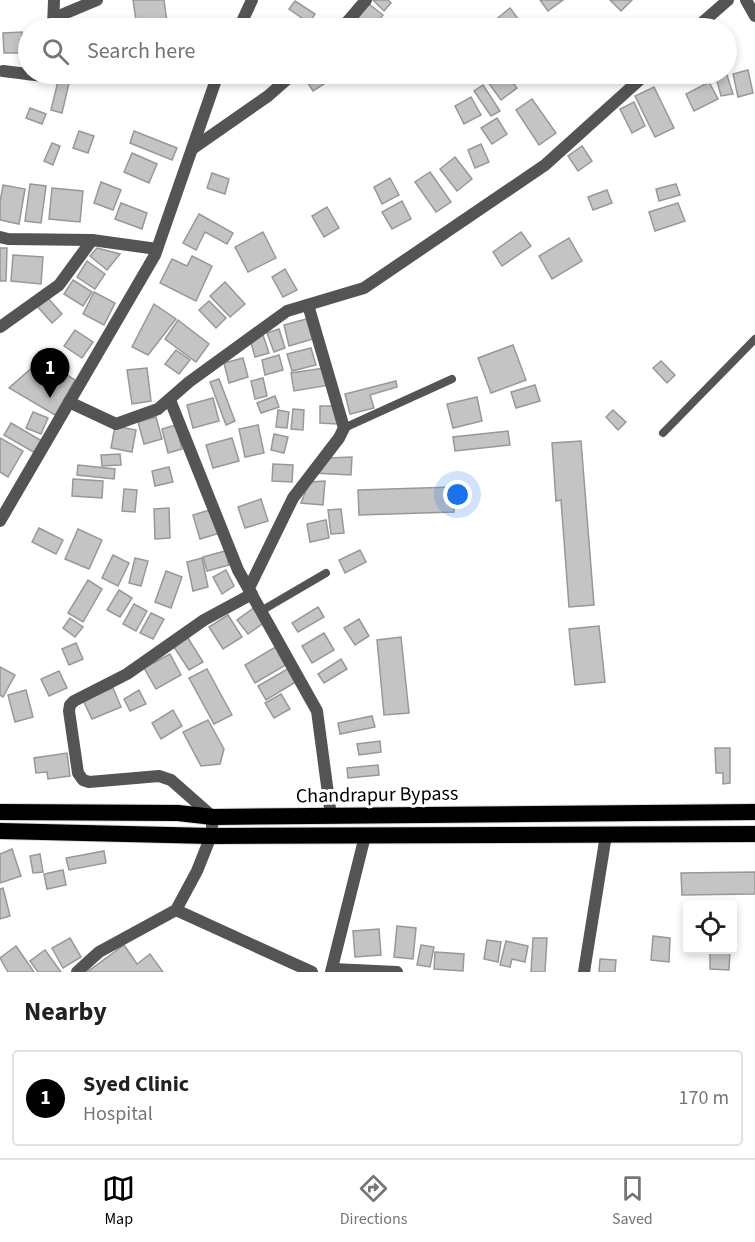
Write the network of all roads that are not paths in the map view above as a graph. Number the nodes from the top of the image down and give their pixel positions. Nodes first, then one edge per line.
1 (54, 0) edge
2 (97, 0) edge
3 (252, 0) edge
4 (366, 0) edge
5 (728, 0) edge
6 (746, 0) edge
7 (755, 16) edge
8 (54, 18) edge
9 (63, 18) edge
10 (244, 18) edge
11 (351, 18) edge
12 (707, 18) edge
13 (3, 71) dead end
14 (18, 72) edge
15 (213, 84) edge
16 (282, 84) edge
17 (635, 84) edge
18 (192, 148) junction
19 (0, 237) edge
20 (92, 240) junction
21 (157, 249) junction
22 (308, 305) junction
23 (3, 323) edge
24 (755, 339) edge
25 (452, 379) dead end
26 (170, 400) junction
27 (69, 402) junction
28 (344, 428) junction
29 (663, 433) dead end
30 (0, 521) edge
31 (326, 573) dead end
32 (250, 591) junction
33 (261, 611) junction
34 (0, 812) edge
35 (755, 812) edge
36 (331, 816) junction
37 (213, 817) junction
38 (0, 831) edge
39 (755, 834) edge
40 (606, 835) junction
41 (365, 836) junction
42 (211, 837) junction
43 (176, 910) junction
44 (332, 971) edge
45 (77, 972) edge
46 (312, 972) edge
47 (396, 972) edge
48 (584, 972) edge

1 - 8 street
2 - 9 street
3 - 10 street
4 - 11 street
5 - 12 street
6 - 7 street
13 - 14 street
15 - 18 street
16 - 18 street
17 - 22 street
18 - 21 street
19 - 20 street
20 - 21 street
20 - 23 street
21 - 27 street
22 - 26 street
22 - 28 street
24 - 29 lane
25 - 28 lane
26 - 27 street
26 - 32 street
27 - 30 street
28 - 32 street
31 - 33 lane
32 - 33 street
32 - 37 street
33 - 36 street
34 - 37 highway, Chandrapur Bypass
35 - 36 highway, Chandrapur Bypass
36 - 37 highway, Chandrapur Bypass
37 - 42 street
38 - 42 highway, Chandrapur Bypass
39 - 40 highway, Chandrapur Bypass
40 - 41 highway, Chandrapur Bypass
40 - 48 street
41 - 42 highway, Chandrapur Bypass
41 - 44 street
42 - 43 street
43 - 45 street
43 - 46 street
44 - 47 street

